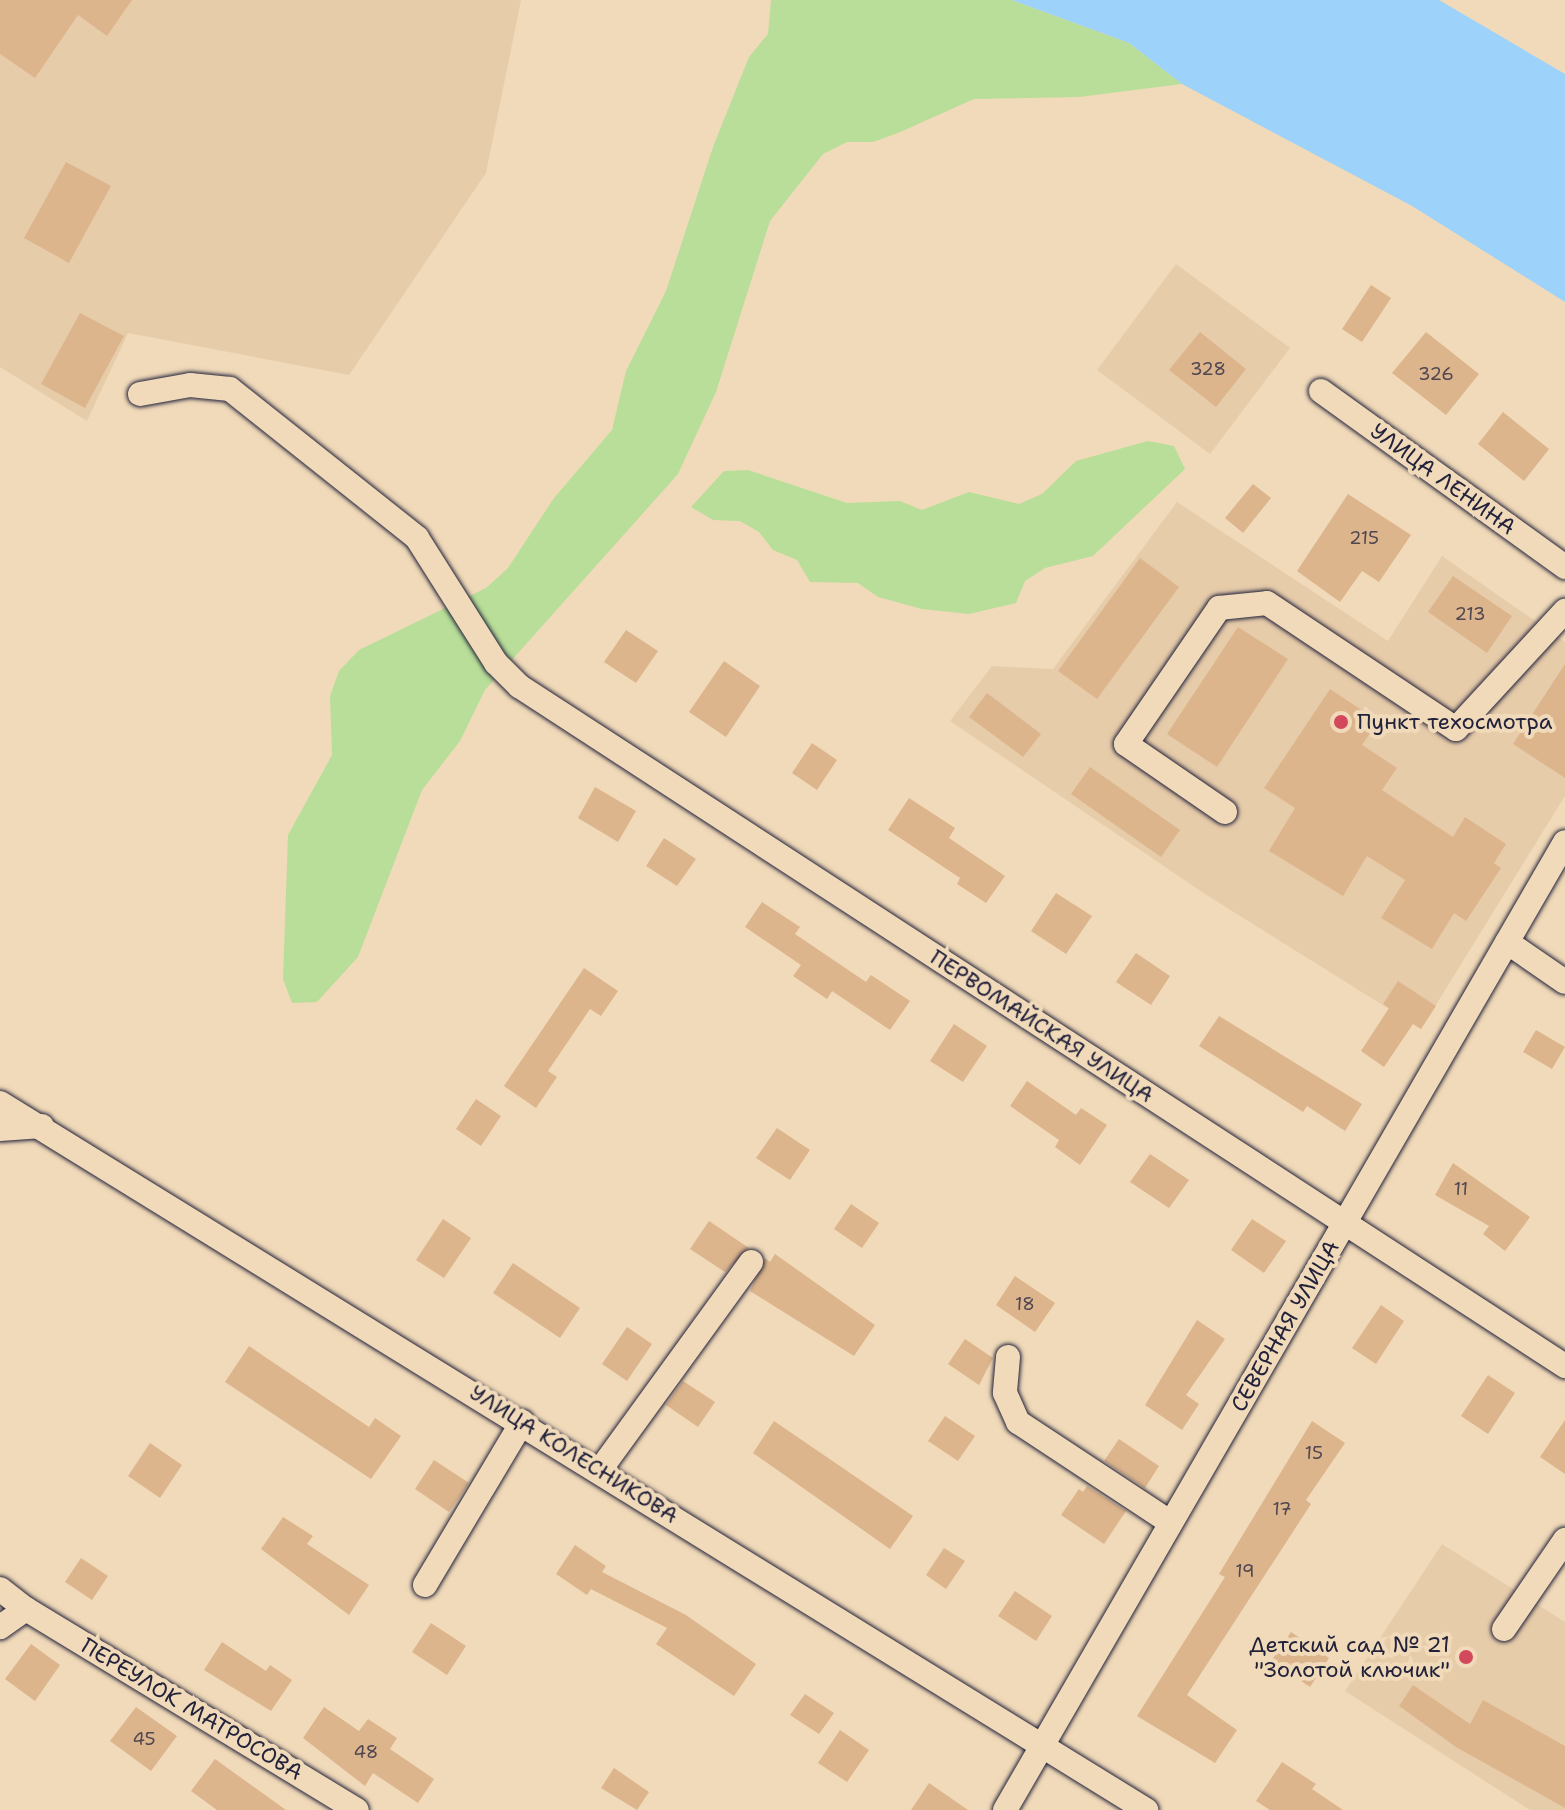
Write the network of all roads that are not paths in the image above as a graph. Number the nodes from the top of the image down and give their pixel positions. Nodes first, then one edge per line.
1 (1321, 391) dead end
2 (140, 394) dead end
3 (1565, 567) edge
4 (1565, 611) edge
5 (1225, 812) dead end
6 (1565, 842) edge
7 (1507, 942) junction
8 (1565, 982) edge
9 (0, 1103) edge
10 (42, 1126) junction
11 (0, 1129) edge
12 (1345, 1223) junction
13 (751, 1262) dead end
14 (1008, 1357) dead end
15 (1565, 1366) edge
16 (522, 1422) junction
17 (600, 1470) junction
18 (1171, 1523) junction
19 (1565, 1540) edge
20 (425, 1585) dead end
21 (0, 1589) edge
22 (26, 1609) junction
23 (0, 1627) edge
24 (1504, 1629) dead end
25 (1044, 1744) junction
26 (357, 1810) edge
27 (1005, 1810) edge
28 (1146, 1810) edge

1 - 3 street, УЛИЦА ЛЕНИНА
2 - 12 street, ПЕРВОМАЙСКАЯ УЛИЦА
4 - 5 street
6 - 7 street, СЕВЕРНАЯ УЛИЦА
7 - 8 street
7 - 12 street, СЕВЕРНАЯ УЛИЦА
9 - 10 street, УЛИЦА КОЛЕСНИКОВА
10 - 11 street
10 - 16 street, УЛИЦА КОЛЕСНИКОВА
12 - 15 street, ПЕРВОМАЙСКАЯ УЛИЦА
12 - 18 street, СЕВЕРНАЯ УЛИЦА
13 - 17 street
14 - 18 street
16 - 17 street, УЛИЦА КОЛЕСНИКОВА
16 - 20 street
17 - 25 street, УЛИЦА КОЛЕСНИКОВА
18 - 25 street, СЕВЕРНАЯ УЛИЦА
19 - 24 street
21 - 22 street, ПЕРЕУЛОК МАТРОСОВА
22 - 23 street
22 - 26 street, ПЕРЕУЛОК МАТРОСОВА
25 - 27 street, СЕВЕРНАЯ УЛИЦА
25 - 28 street, УЛИЦА КОЛЕСНИКОВА

